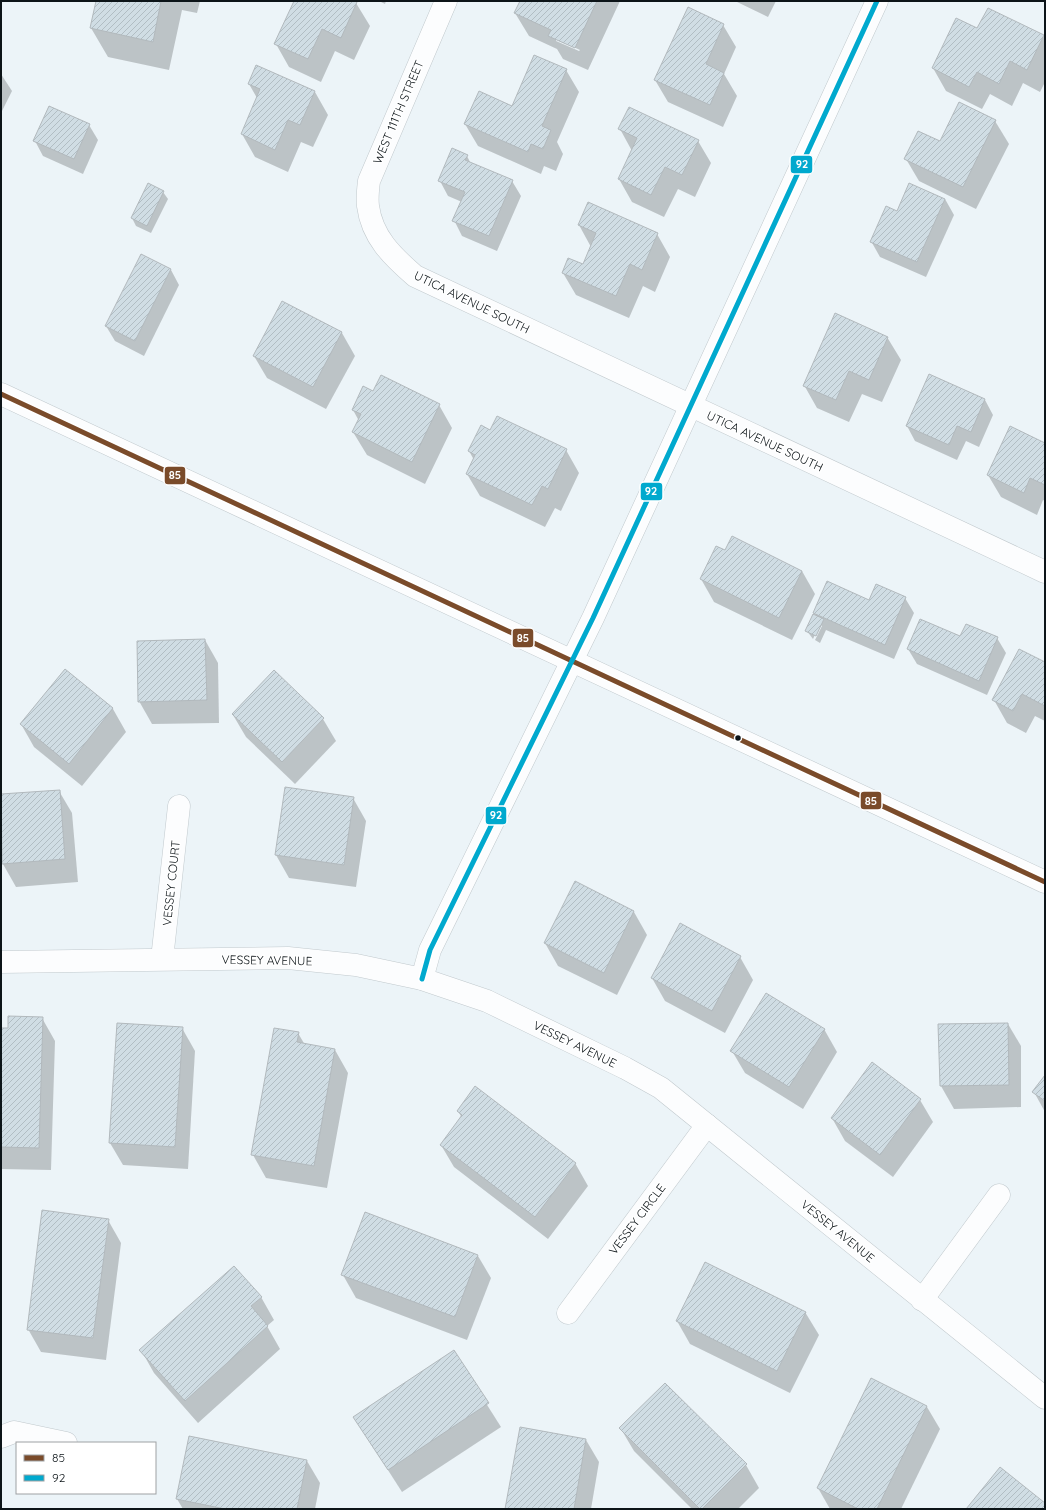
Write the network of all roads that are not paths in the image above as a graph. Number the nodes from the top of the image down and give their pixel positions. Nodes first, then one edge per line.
1 (446, 1) edge
2 (877, 1) edge
3 (373, 227) joint
4 (1, 394) edge
5 (691, 406) junction
6 (1045, 572) edge
7 (572, 660) junction
8 (179, 806) dead end
9 (1045, 882) edge
10 (162, 960) junction
11 (1, 962) edge
12 (422, 979) junction
13 (707, 1125) junction
14 (999, 1195) dead end
15 (922, 1300) junction
16 (568, 1313) dead end
17 (1045, 1398) edge
18 (1, 1437) edge
19 (61, 1442) edge

1 - 3 street, WEST 111TH STREET
2 - 5 street
3 - 5 street, UTICA AVENUE SOUTH
4 - 7 street
5 - 6 street, UTICA AVENUE SOUTH
5 - 7 street
7 - 9 street
7 - 12 street
8 - 10 street, VESSEY COURT
10 - 11 street, VESSEY AVENUE
10 - 12 street, VESSEY AVENUE
12 - 13 street, VESSEY AVENUE
13 - 15 street, VESSEY AVENUE
13 - 16 street, VESSEY CIRCLE
14 - 15 street
15 - 17 street, VESSEY AVENUE
18 - 19 street

